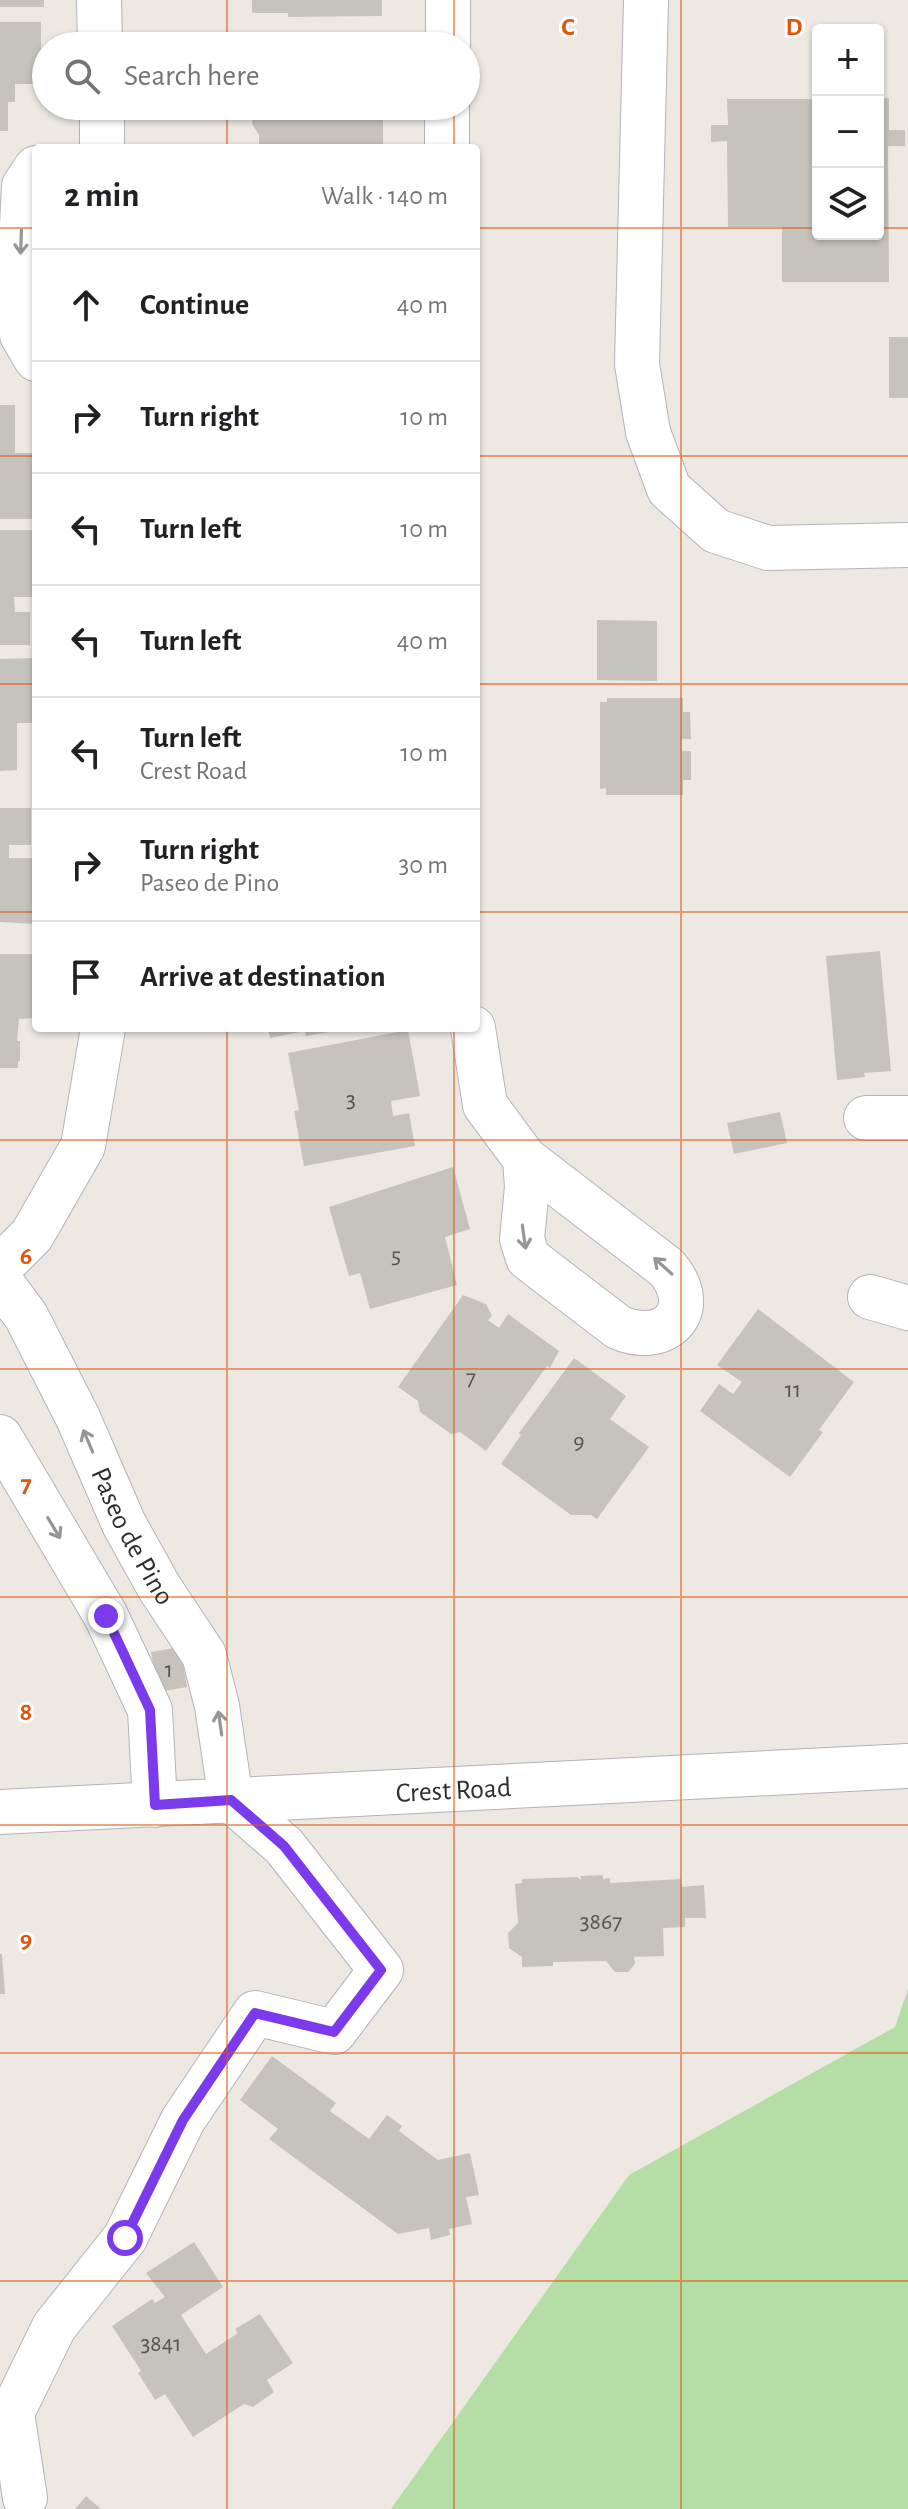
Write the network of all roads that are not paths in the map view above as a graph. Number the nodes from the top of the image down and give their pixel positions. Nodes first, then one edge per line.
1 (99, 0) edge
2 (448, 0) edge
3 (646, 0) edge
4 (100, 32) edge
5 (448, 32) edge
6 (447, 120) edge
7 (447, 144) edge
8 (32, 174) edge
9 (32, 352) edge
10 (908, 545) edge
11 (102, 1032) edge
12 (474, 1032) edge
13 (525, 1159) dead end
14 (0, 1267) edge
15 (0, 1281) edge
16 (0, 1437) edge
17 (908, 1766) edge
18 (231, 1800) junction
19 (155, 1805) junction
20 (0, 1812) edge
21 (25, 2498) dead end

1 - 4 street
2 - 5 street
3 - 10 street
6 - 7 street
8 -> 9 street
11 - 14 street
12 - 13 street
18 -> 15 street, Paseo de Pino
16 -> 19 street
17 - 18 street, Crest Road
18 - 19 street, Crest Road
18 - 21 street
19 - 20 street, Crest Road

